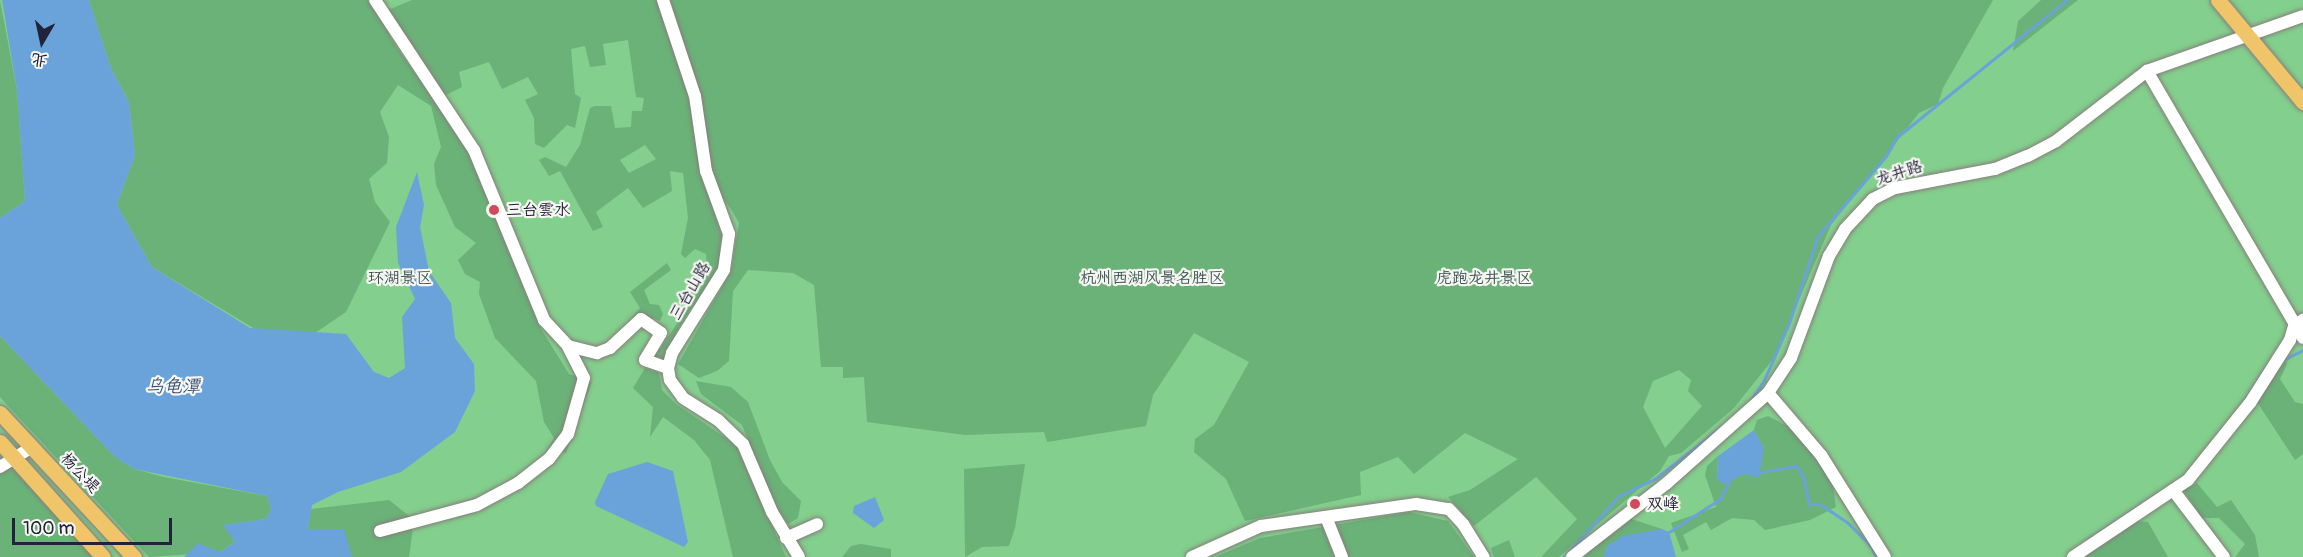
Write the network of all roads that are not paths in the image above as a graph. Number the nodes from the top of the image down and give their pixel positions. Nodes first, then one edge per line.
1 (375, 0) edge
2 (663, 0) edge
3 (2218, 0) edge
4 (2303, 16) edge
5 (2246, 37) junction
6 (2147, 71) junction
7 (2303, 102) edge
8 (2298, 323) edge
9 (2303, 338) edge
10 (568, 346) junction
11 (668, 368) junction
12 (1768, 393) junction
13 (0, 413) edge
14 (0, 442) edge
15 (32, 447) junction
16 (15, 459) junction
17 (0, 467) edge
18 (2173, 490) junction
19 (1326, 517) junction
20 (817, 524) dead end
21 (380, 531) dead end
22 (786, 538) junction
23 (1577, 555) edge
24 (103, 557) edge
25 (134, 557) edge
26 (799, 557) edge
27 (1192, 557) edge
28 (1342, 557) edge
29 (1484, 557) edge
30 (1885, 557) edge
31 (2073, 557) edge
32 (2224, 557) edge

1 - 10 street
2 - 11 street, 三台山路
3 - 5 main road
4 - 5 street, 龙井路
5 - 6 street, 龙井路
5 - 7 main road
6 - 8 street
6 - 12 street, 龙井路
8 - 9 street
8 - 18 street
10 - 11 street
10 - 21 street
11 - 22 street
12 - 23 street, 龙井路
12 - 30 street
13 - 15 main road, 杨公堤
14 - 16 main road
15 - 16 street
15 - 25 main road, 杨公堤
16 - 17 street
16 - 24 main road
18 - 31 street
18 - 32 street
19 - 27 street
19 - 28 street
19 - 29 street
20 - 22 street
22 - 26 street

